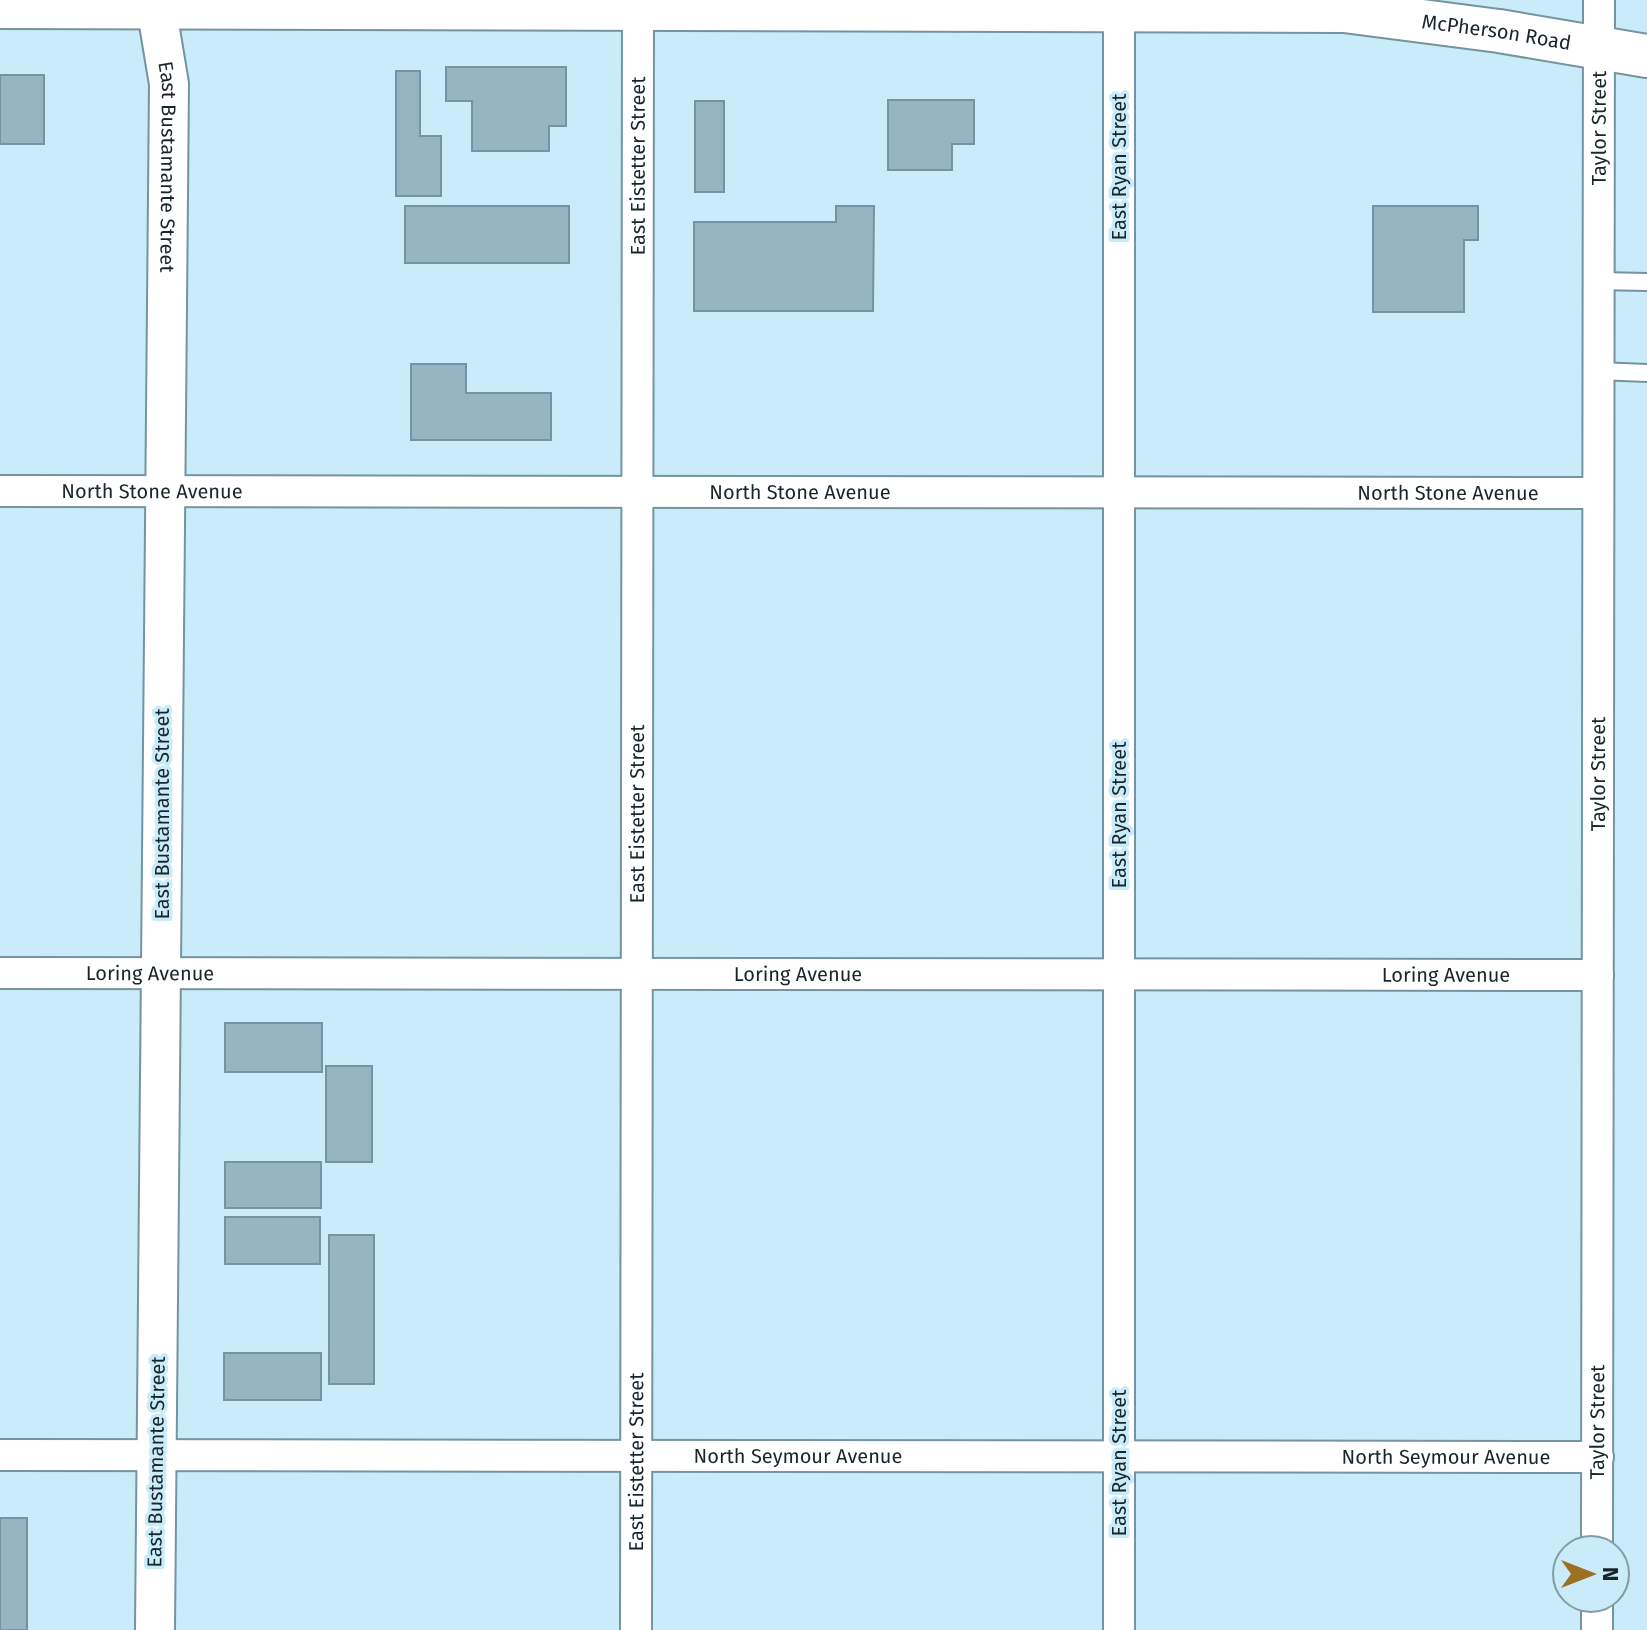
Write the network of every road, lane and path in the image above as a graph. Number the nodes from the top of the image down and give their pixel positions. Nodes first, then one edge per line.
1 (1599, 0) edge
2 (155, 4) edge
3 (638, 4) edge
4 (777, 4) edge
5 (981, 5) edge
6 (1119, 5) edge
7 (1344, 5) edge
8 (0, 7) edge
9 (1598, 48) junction
10 (1647, 56) edge
11 (1598, 281) junction
12 (1647, 282) edge
13 (1598, 371) junction
14 (1647, 373) edge
15 (0, 491) edge
16 (165, 491) junction
17 (638, 491) junction
18 (1119, 492) junction
19 (1598, 493) junction
20 (0, 973) edge
21 (161, 973) junction
22 (637, 974) junction
23 (1119, 974) junction
24 (1598, 975) junction
25 (0, 1455) edge
26 (156, 1455) junction
27 (636, 1456) junction
28 (1119, 1457) junction
29 (1598, 1457) junction
30 (1597, 1534) edge
31 (155, 1630) edge
32 (636, 1630) edge
33 (1119, 1630) edge

1 - 9 street, Taylor Street
2 - 3 main road, McPherson Road
2 - 8 main road, McPherson Road
2 - 16 street, East Bustamante Street
3 - 4 main road, McPherson Road
3 - 17 street, East Eistetter Street
4 - 5 main road, McPherson Road
5 - 6 main road, McPherson Road
6 - 7 main road, McPherson Road
6 - 18 street, East Ryan Street
7 - 9 main road, McPherson Road
9 - 10 main road, McPherson Road
9 - 11 street, Taylor Street
11 - 12 lane
11 - 13 street, Taylor Street
13 - 14 lane
13 - 19 street, Taylor Street
15 - 16 street, North Stone Avenue
16 - 17 street, North Stone Avenue
16 - 21 street, East Bustamante Street
17 - 18 street, North Stone Avenue
17 - 22 street, East Eistetter Street
18 - 19 street, North Stone Avenue
18 - 23 street, East Ryan Street
19 - 24 street, Taylor Street
20 - 21 street, Loring Avenue
21 - 22 street, Loring Avenue
21 - 26 street, East Bustamante Street
22 - 23 street, Loring Avenue
22 - 27 street, East Eistetter Street
23 - 24 street, Loring Avenue
23 - 28 street, East Ryan Street
24 - 29 street, Taylor Street
25 - 26 street, North Seymour Avenue
26 - 27 street, North Seymour Avenue
26 - 31 street, East Bustamante Street
27 - 28 street, North Seymour Avenue
27 - 32 street, East Eistetter Street
28 - 29 street, North Seymour Avenue
28 - 33 street, East Ryan Street
29 - 30 street, Taylor Street

